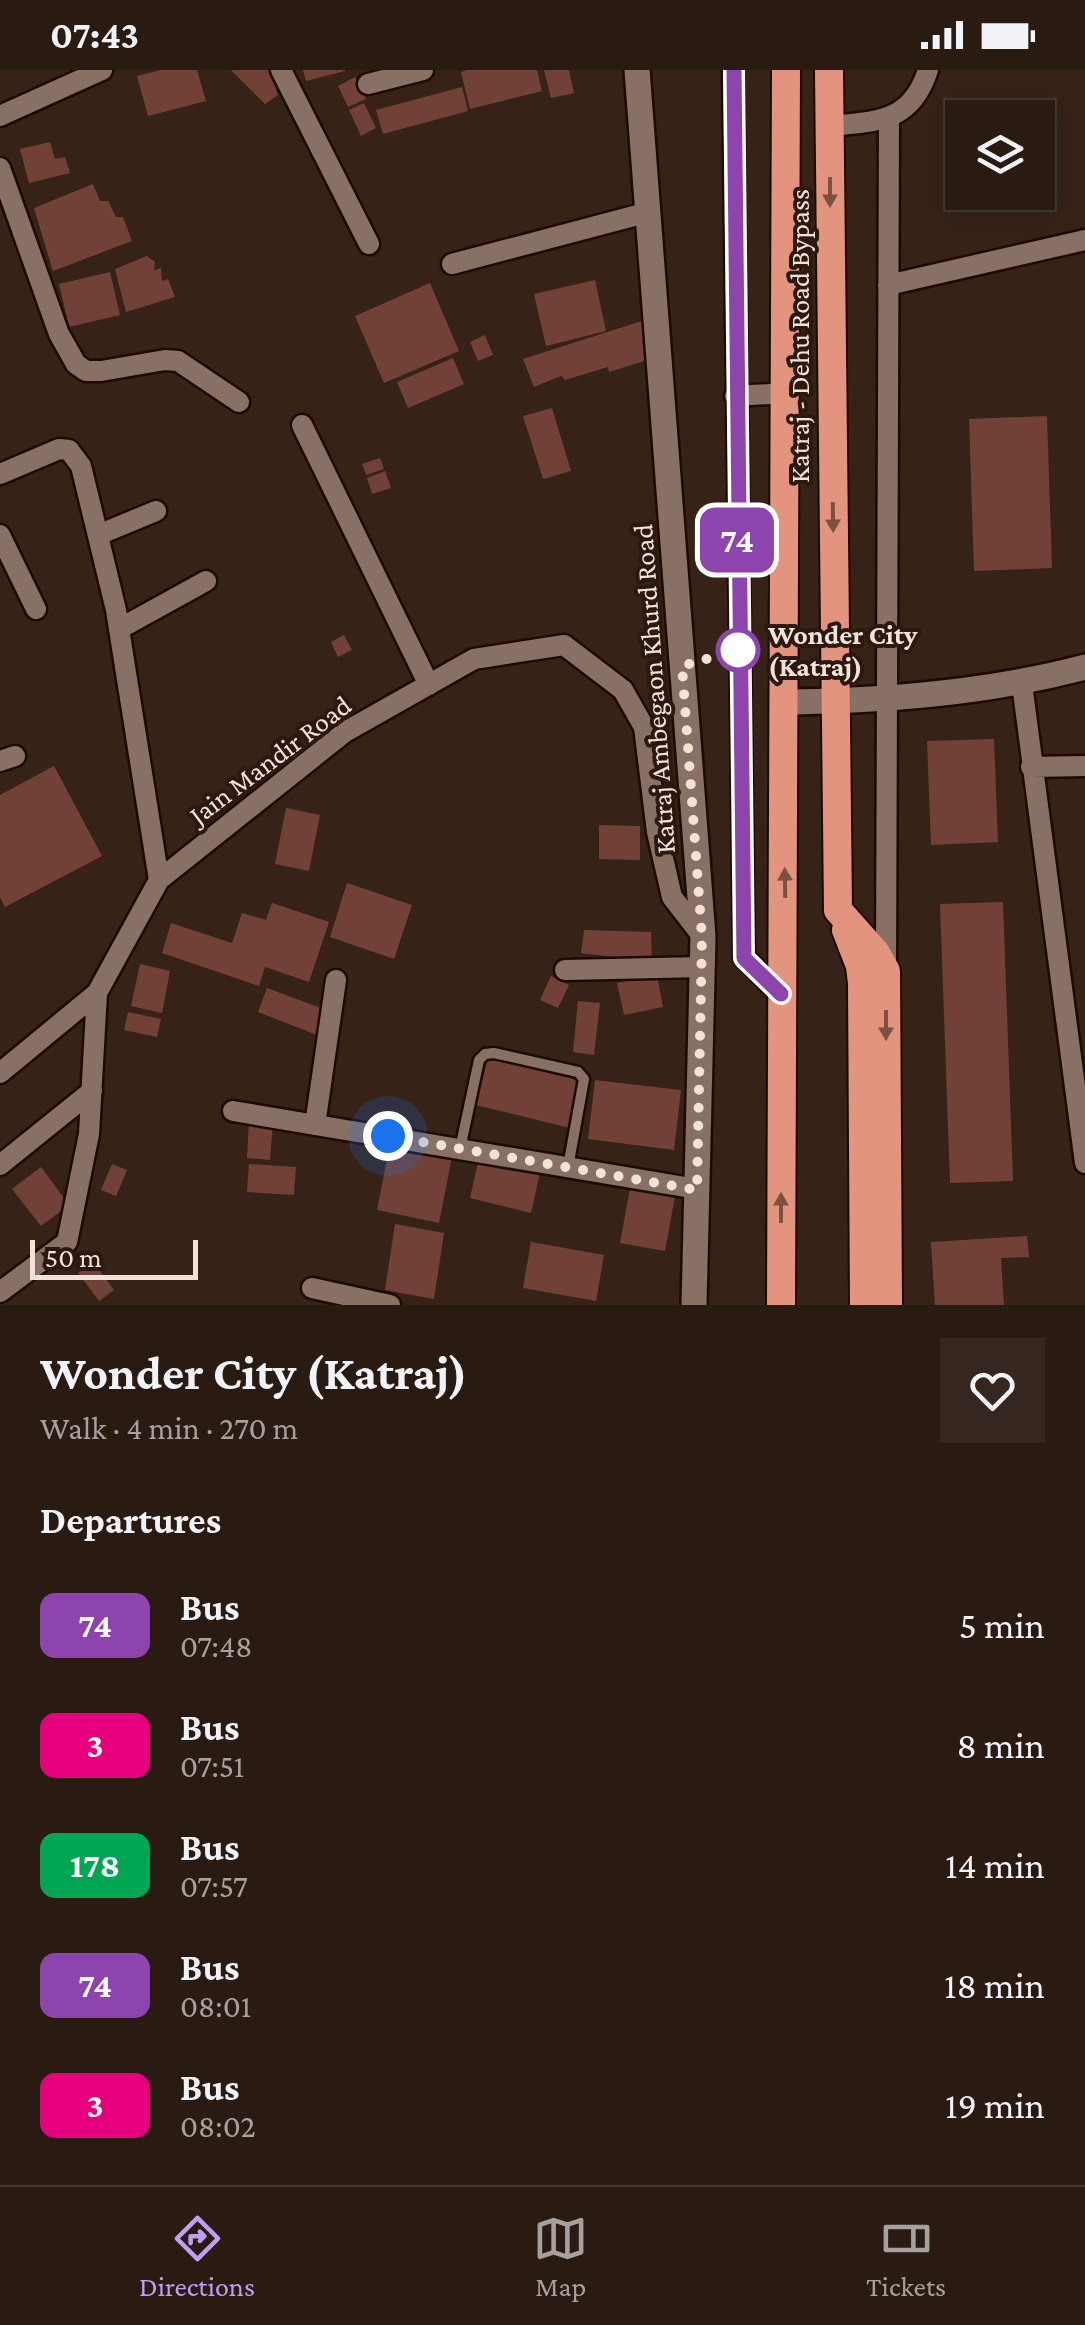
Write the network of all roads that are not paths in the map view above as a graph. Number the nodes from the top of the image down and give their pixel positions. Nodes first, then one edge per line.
1 (102, 70) edge
2 (281, 70) edge
3 (423, 70) edge
4 (638, 70) edge
5 (734, 70) edge
6 (928, 70) edge
7 (829, 82) edge
8 (368, 84) dead end
9 (786, 84) edge
10 (0, 116) edge
11 (890, 120) junction
12 (830, 126) junction
13 (788, 130) junction
14 (0, 168) edge
15 (6, 201) edge
16 (649, 212) junction
17 (1085, 240) edge
18 (369, 244) dead end
19 (452, 264) dead end
20 (888, 285) junction
21 (787, 393) junction
22 (735, 396) junction
23 (239, 402) dead end
24 (302, 425) dead end
25 (0, 474) edge
26 (156, 512) dead end
27 (0, 535) edge
28 (98, 535) junction
29 (206, 581) dead end
30 (36, 608) dead end
31 (118, 628) junction
32 (1085, 667) edge
33 (429, 684) junction
34 (1022, 684) junction
35 (886, 698) junction
36 (835, 701) junction
37 (783, 702) junction
38 (1085, 766) edge
39 (1030, 767) junction
40 (159, 880) junction
41 (838, 910) junction
42 (702, 937) junction
43 (702, 967) junction
44 (565, 970) dead end
45 (886, 971) junction
46 (336, 980) dead end
47 (97, 993) junction
48 (781, 994) junction
49 (0, 1073) edge
50 (92, 1092) junction
51 (233, 1111) dead end
52 (315, 1124) junction
53 (460, 1149) junction
54 (1085, 1163) edge
55 (0, 1165) edge
56 (568, 1168) junction
57 (697, 1190) junction
58 (312, 1288) dead end
59 (0, 1292) edge
60 (390, 1305) edge
61 (694, 1305) edge
62 (782, 1305) edge
63 (864, 1305) edge
64 (888, 1305) edge

1 - 10 street
2 - 18 street
3 - 8 street
4 - 16 street, Katraj Ambegaon Khurd Road
5 - 22 street
6 - 11 street
7 - 12 highway, Katraj - Dehu Road Bypass
9 - 13 highway, Katraj - Dehu Road Bypass
11 - 12 street
11 - 20 street
12 - 13 highway
12 -> 36 highway, Katraj - Dehu Road Bypass
13 - 21 highway, Katraj - Dehu Road Bypass
14 - 15 street
15 - 23 street
16 - 19 street
16 - 42 street, Katraj Ambegaon Khurd Road
17 - 20 street
20 - 35 street
21 - 22 street
21 - 37 highway, Katraj - Dehu Road Bypass
22 - 48 street
24 - 33 street
25 - 28 street
26 - 28 street
27 - 30 street
28 - 31 street
29 - 31 street
31 - 40 street
32 - 34 street
33 - 40 street, Jain Mandir Road
33 - 42 street, Jain Mandir Road
34 - 35 street
34 - 39 street
35 - 36 street
35 - 45 street
36 - 37 street
36 - 41 highway, Katraj - Dehu Road Bypass
48 -> 37 highway, Katraj - Dehu Road Bypass
38 - 39 street
39 - 54 street
40 - 47 street, Jain Mandir Road
41 - 45 highway
41 - 63 highway
42 - 43 street, Katraj Ambegaon Khurd Road
43 - 44 street
43 - 57 street, Katraj Ambegaon Khurd Road
45 -> 64 highway
46 - 52 street
47 - 49 street, Jain Mandir Road
47 - 50 street
62 -> 48 highway, Katraj - Dehu Road Bypass
50 - 55 street
50 - 59 street
51 - 52 street
52 - 53 street
53 - 56 street
53 - 56 lane
56 - 57 street
57 - 61 street, Katraj Ambegaon Khurd Road
58 - 60 street

